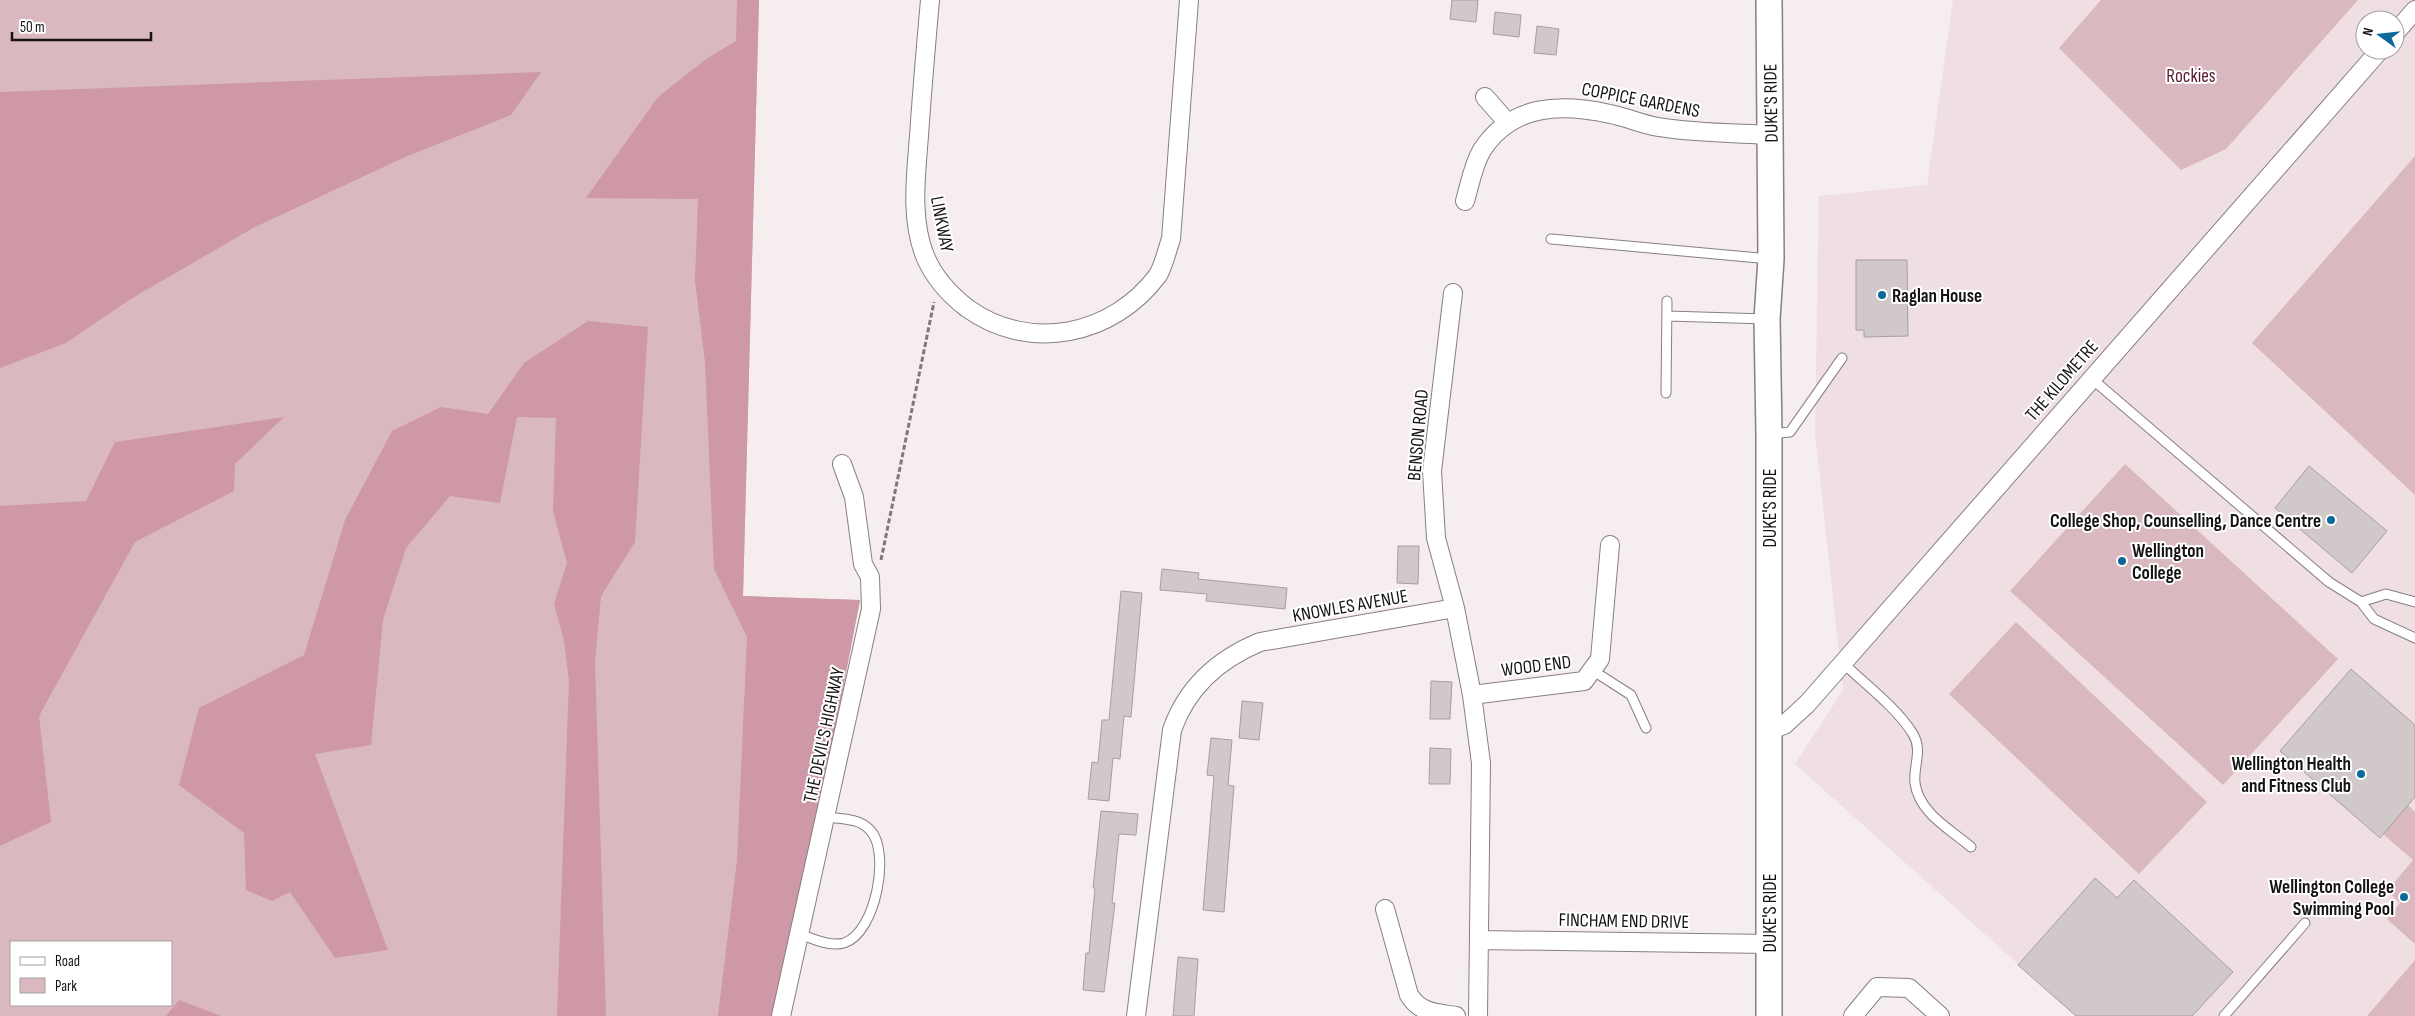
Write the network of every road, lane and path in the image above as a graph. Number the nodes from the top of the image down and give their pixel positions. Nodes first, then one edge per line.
1 (930, 0) edge
2 (1189, 0) edge
3 (1768, 0) edge
4 (2415, 10) edge
5 (2405, 22) edge
6 (2371, 60) edge
7 (1485, 97) dead end
8 (1507, 122) junction
9 (1771, 134) junction
10 (1466, 201) dead end
11 (1551, 239) dead end
12 (1771, 259) junction
13 (938, 282) junction
14 (1452, 293) dead end
15 (1667, 301) dead end
16 (1667, 316) junction
17 (1767, 319) junction
18 (1842, 358) dead end
19 (2091, 378) junction
20 (1666, 393) dead end
21 (1769, 434) junction
22 (842, 464) dead end
23 (1610, 545) dead end
24 (870, 577) junction
25 (2360, 602) junction
26 (2415, 602) edge
27 (1455, 608) junction
28 (2415, 638) edge
29 (1843, 663) junction
30 (1592, 670) junction
31 (1472, 694) junction
32 (1646, 728) dead end
33 (1768, 731) junction
34 (827, 817) junction
35 (1971, 847) dead end
36 (1385, 909) dead end
37 (2305, 923) dead end
38 (799, 934) junction
39 (1479, 940) junction
40 (1769, 944) junction
41 (782, 1016) edge
42 (1136, 1016) edge
43 (1456, 1016) edge
44 (1478, 1016) edge
45 (1769, 1016) edge
46 (1853, 1016) edge
47 (1940, 1016) edge
48 (2224, 1016) edge

1 - 13 street, LINKWAY
2 - 13 street, LINKWAY
3 - 9 main road, DUKE'S RIDE
4 - 5 street
6 - 19 street, THE KILOMETRE
7 - 8 street
8 - 9 street, COPPICE GARDENS
8 - 10 street, COPPICE GARDENS
9 - 12 main road, DUKE'S RIDE
11 - 12 lane
12 - 17 main road, DUKE'S RIDE
13 - 24 path
14 - 27 street, BENSON ROAD
15 - 16 lane
16 - 17 lane
16 - 20 lane
17 - 21 main road, DUKE'S RIDE
18 - 21 lane
19 - 25 lane
19 - 29 street, THE KILOMETRE
21 - 33 main road, DUKE'S RIDE
22 - 24 street, THE DEVIL'S HIGHWAY
23 - 30 street, WOOD END
24 - 34 street, THE DEVIL'S HIGHWAY
25 - 26 lane
25 - 28 lane
27 - 31 street
27 - 42 street, KNOWLES AVENUE
29 - 33 street, THE KILOMETRE
29 - 35 lane
30 - 31 street, WOOD END
30 - 32 lane
31 - 39 street
33 - 40 main road, DUKE'S RIDE
34 - 38 street, THE DEVIL'S HIGHWAY
34 - 38 lane
36 - 43 street
37 - 48 lane
38 - 41 street, THE DEVIL'S HIGHWAY
39 - 40 street, FINCHAM END DRIVE
39 - 44 street
40 - 45 main road, DUKE'S RIDE
46 - 47 street

